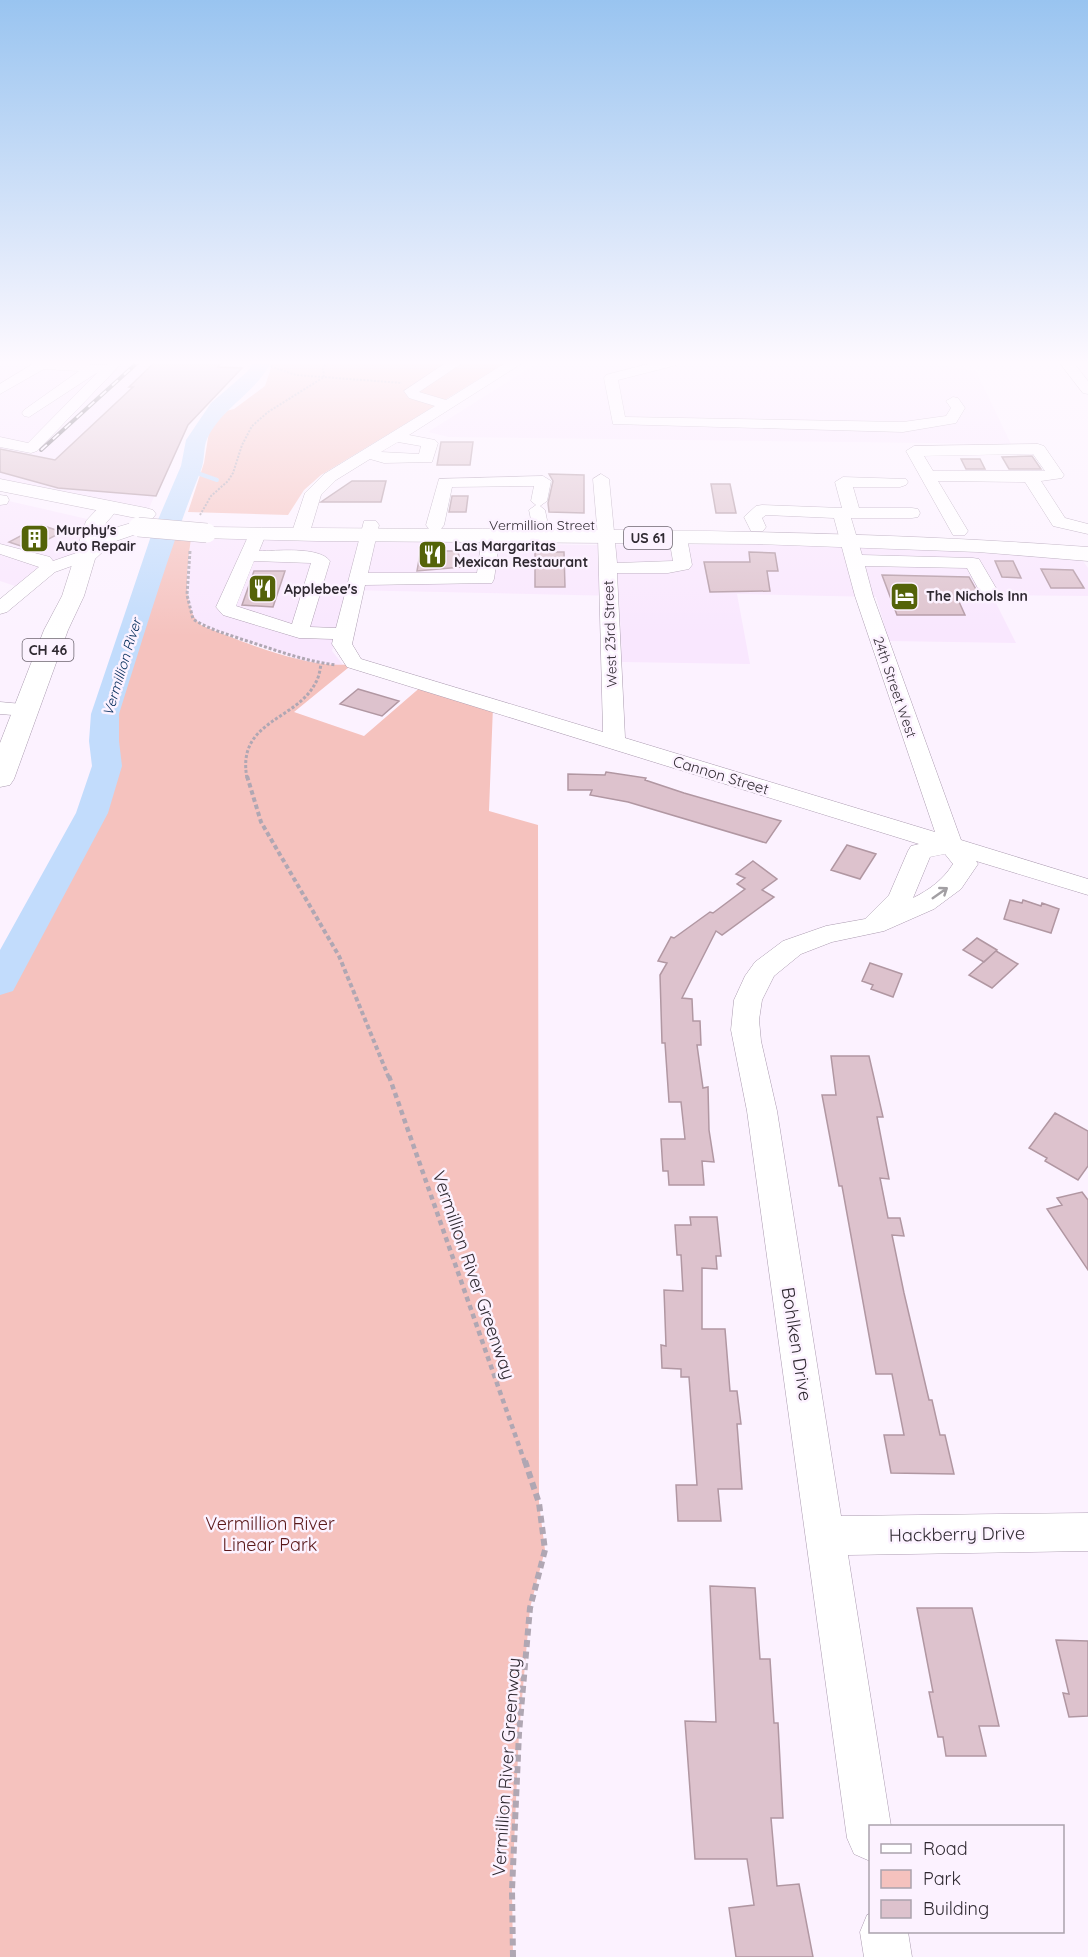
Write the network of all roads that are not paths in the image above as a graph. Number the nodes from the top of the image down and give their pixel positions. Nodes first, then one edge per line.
1 (427, 453) edge
2 (915, 453) edge
3 (1041, 453) edge
4 (367, 454) joint
5 (927, 476) junction
6 (1030, 477) junction
7 (601, 479) dead end
8 (900, 482) dead end
9 (0, 485) edge
10 (0, 500) edge
11 (539, 512) junction
12 (912, 513) dead end
13 (103, 515) junction
14 (142, 521) junction
15 (205, 525) junction
16 (435, 525) junction
17 (300, 530) junction
18 (369, 530) junction
19 (606, 531) junction
20 (848, 531) junction
21 (959, 531) junction
22 (257, 534) junction
23 (491, 537) junction
24 (678, 538) junction
25 (1086, 539) edge
26 (0, 549) edge
27 (88, 554) junction
28 (248, 556) junction
29 (50, 568) junction
30 (608, 568) junction
31 (359, 579) junction
32 (987, 588) dead end
33 (0, 608) edge
34 (300, 632) junction
35 (345, 634) junction
36 (0, 708) edge
37 (25, 710) junction
38 (614, 742) junction
39 (0, 779) edge
40 (951, 845) junction
41 (1088, 887) edge
42 (868, 927) junction
43 (1088, 1532) edge
44 (826, 1536) junction
45 (869, 1831) edge
46 (884, 1933) edge
47 (888, 1957) edge

1 - 4 street
2 - 5 street
3 - 6 street
4 - 17 street
5 - 6 street
5 - 21 street
6 - 25 street
7 - 19 street, West 23rd Street
8 - 20 street, 24th Street West
9 - 13 main road, Vermillion Street / US 61
10 - 13 main road, Vermillion Street / US 61
11 - 16 main road, Vermillion Street / US 61
11 - 16 street
11 - 19 main road, Vermillion Street / US 61
12 - 20 street
13 - 14 main road, Vermillion Street / US 61
13 - 27 main road, CH 46
14 - 15 main road, Vermillion Street / US 61, bridge
14 - 27 main road
15 - 17 main road, Vermillion Street / US 61
15 - 22 main road, Vermillion Street / US 61
16 - 18 main road, Vermillion Street / US 61
17 - 18 main road, Vermillion Street / US 61
17 - 22 main road, Vermillion Street / US 61
18 - 23 main road, Vermillion Street / US 61
18 - 31 street
19 - 20 main road, Vermillion Street / US 61
19 - 23 main road, Vermillion Street / US 61
19 - 24 main road, Vermillion Street / US 61
19 - 30 street, West 23rd Street
20 - 21 main road, Vermillion Street / US 61
20 - 24 main road, Vermillion Street / US 61
20 - 25 main road, Vermillion Street / US 61
20 - 32 street
20 - 40 street, 24th Street West
21 - 25 main road, Vermillion Street / US 61
22 - 28 street
23 - 31 street
24 - 30 street
26 - 29 street
27 - 29 street
27 - 37 main road, CH 46
28 - 34 street
28 - 34 street
29 - 33 street
30 - 38 street, West 23rd Street
31 - 35 street
34 - 35 street
35 - 38 street, Cannon Street
36 - 37 street
37 - 39 main road, CH 46
38 - 40 street, Cannon Street
40 - 41 street, Cannon Street
40 - 42 street
42 -> 40 street, Bohlken Drive
42 - 44 street, Bohlken Drive
43 - 44 street, Hackberry Drive
44 - 45 street, Bohlken Drive
46 - 47 street

